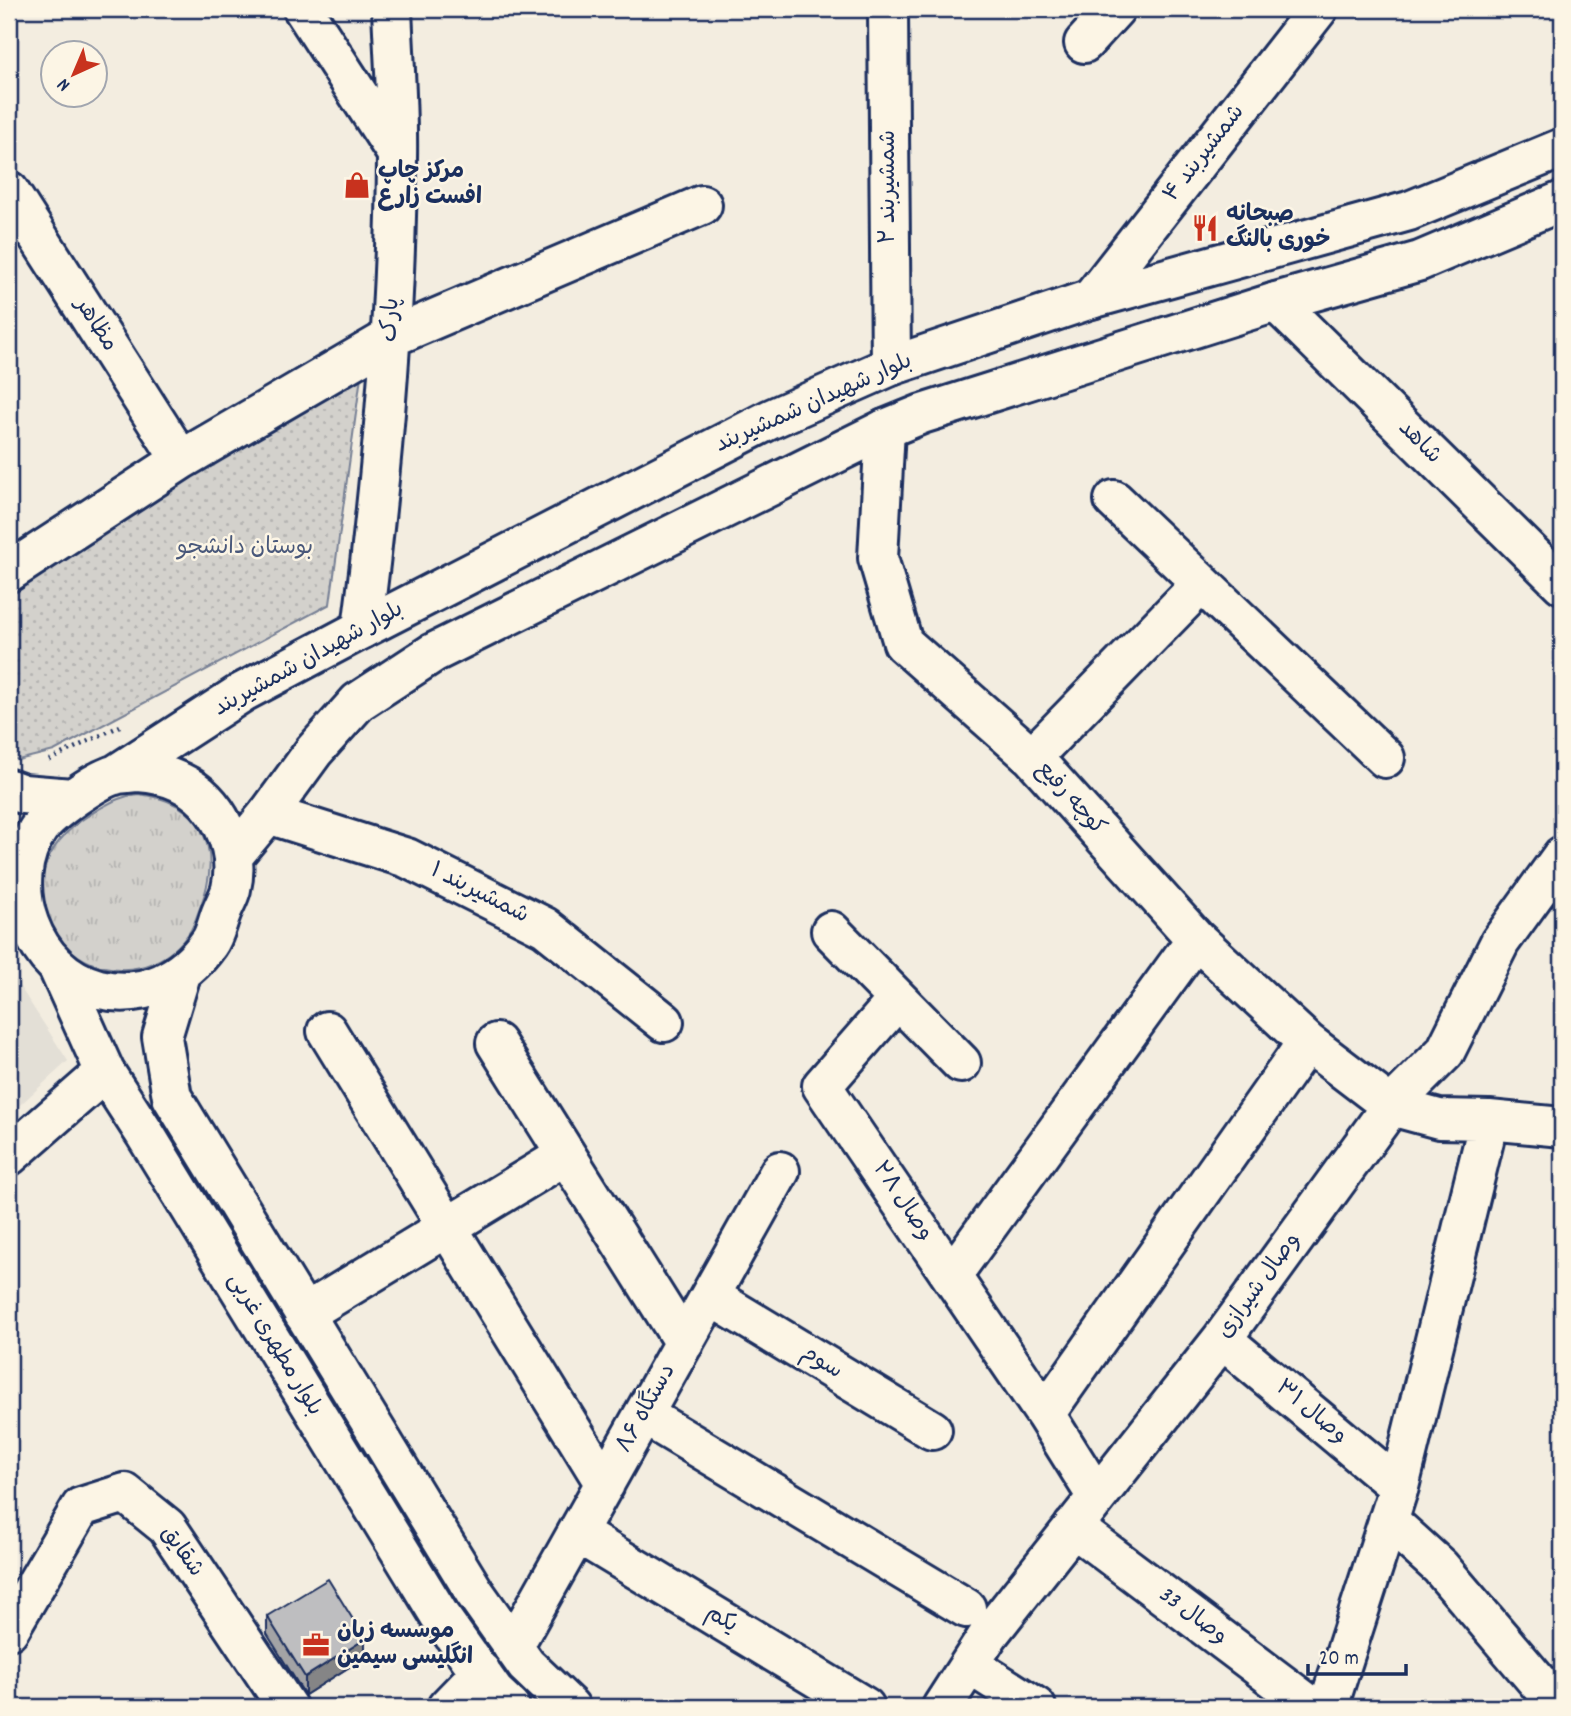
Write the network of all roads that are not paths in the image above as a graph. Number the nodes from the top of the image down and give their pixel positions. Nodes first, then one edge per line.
1 (303, 9) edge
2 (392, 9) edge
3 (888, 9) edge
4 (1115, 9) edge
5 (1313, 10) edge
6 (1084, 43) dead end
7 (1562, 148) edge
8 (397, 155) junction
9 (9, 191) edge
10 (1562, 201) edge
11 (702, 205) dead end
12 (1091, 299) junction
13 (1276, 302) junction
14 (392, 337) junction
15 (891, 366) junction
16 (885, 429) junction
17 (181, 460) junction
18 (1114, 500) dead end
19 (9, 572) edge
20 (1201, 583) junction
21 (1562, 584) edge
22 (362, 629) junction
23 (1032, 757) junction
24 (1385, 758) dead end
25 (115, 775) junction
26 (9, 789) edge
27 (72, 798) junction
28 (268, 814) junction
29 (233, 856) junction
30 (1562, 856) edge
31 (9, 909) edge
32 (831, 931) dead end
33 (1196, 939) junction
34 (51, 962) junction
35 (181, 974) junction
36 (898, 999) junction
37 (664, 1022) dead end
38 (327, 1031) dead end
39 (1307, 1042) junction
40 (496, 1043) dead end
41 (961, 1063) dead end
42 (105, 1072) junction
43 (1391, 1106) junction
44 (1489, 1120) junction
45 (1562, 1128) edge
46 (566, 1155) junction
47 (9, 1156) edge
48 (780, 1171) dead end
49 (447, 1227) junction
50 (953, 1276) junction
51 (710, 1296) junction
52 (304, 1314) junction
53 (268, 1336) junction
54 (1222, 1339) junction
55 (684, 1343) junction
56 (1045, 1414) junction
57 (644, 1415) junction
58 (932, 1430) dead end
59 (605, 1484) junction
60 (1097, 1497) junction
61 (1394, 1503) junction
62 (1073, 1527) junction
63 (577, 1533) junction
64 (966, 1608) dead end
65 (9, 1630) edge
66 (513, 1647) junction
67 (970, 1665) junction
68 (481, 1672) junction
69 (287, 1707) edge
70 (447, 1707) edge
71 (510, 1707) edge
72 (570, 1707) edge
73 (865, 1707) edge
74 (942, 1707) edge
75 (1036, 1707) edge
76 (1312, 1707) edge
77 (1328, 1707) edge
78 (1559, 1707) edge

1 - 8 street
2 - 8 street, پارک
3 - 15 street, شمشیربند ۲
4 - 6 street
5 - 12 street, شمشیربند ۴
7 - 12 street, بلوار شهیدان شمشیربند
8 - 14 street, پارک
9 - 17 street, مظاهر
10 - 13 street
11 - 14 street
12 - 15 street, بلوار شهیدان شمشیربند
13 - 16 street
13 - 21 street, شاهد
14 - 17 street
14 - 22 street, پارک
15 - 22 street, بلوار شهیدان شمشیربند
16 - 23 street, کوچه رفیع
16 - 28 street
17 - 19 street
18 - 20 street
20 - 23 street
20 - 24 street
22 - 25 street, بلوار شهیدان شمشیربند
23 - 33 street, کوچه رفیع
25 - 27 street
25 - 29 street
26 - 27 street
27 - 34 street
28 - 29 street
28 - 37 street, شمشیربند ۱
29 - 35 street
30 - 43 street, وصال شیرازی
31 - 34 street
32 - 36 street
33 - 39 street, کوچه رفیع
33 - 50 street
34 - 35 street
34 - 42 street, بلوار مطهری غربی
35 - 52 street, بلوار مطهری غربی
36 - 41 street
36 - 50 street, وصال ۲۸
38 - 49 street
39 - 43 street, کوچه رفیع
39 - 56 street
40 - 46 street
42 - 47 street
42 - 53 street, بلوار مطهری غربی
43 - 44 street
43 - 54 street, وصال شیرازی
44 - 45 street
44 - 61 street
46 - 49 street
46 - 55 street
48 - 51 street, دستگاه ۸۶
49 - 52 street
49 - 59 street
50 - 56 street, وصال ۲۸
51 - 55 street, دستگاه ۸۶
51 - 58 street, سوم
52 - 53 street
52 - 66 street, بلوار مطهری غربی
53 - 68 street, بلوار مطهری غربی
54 - 60 street, وصال شیرازی
54 - 61 street, وصال ۳۱
55 - 57 street, دستگاه ۸۶
56 - 60 street, وصال ۲۸
57 - 59 street, دستگاه ۸۶
57 - 64 street
59 - 63 street, دستگاه ۸۶
60 - 62 street, وصال شیرازی
61 - 77 street
61 - 78 street, وصال ۳۱
62 - 67 street, وصال شیرازی
62 - 76 street, وصال 33
63 - 66 street, دستگاه ۸۶
63 - 73 street, یکم
65 - 69 street, شقایق
66 - 68 street
66 - 72 street, بلوار مطهری غربی
67 - 74 street, وصال شیرازی
67 - 75 street
68 - 70 street
68 - 71 street, بلوار مطهری غربی

